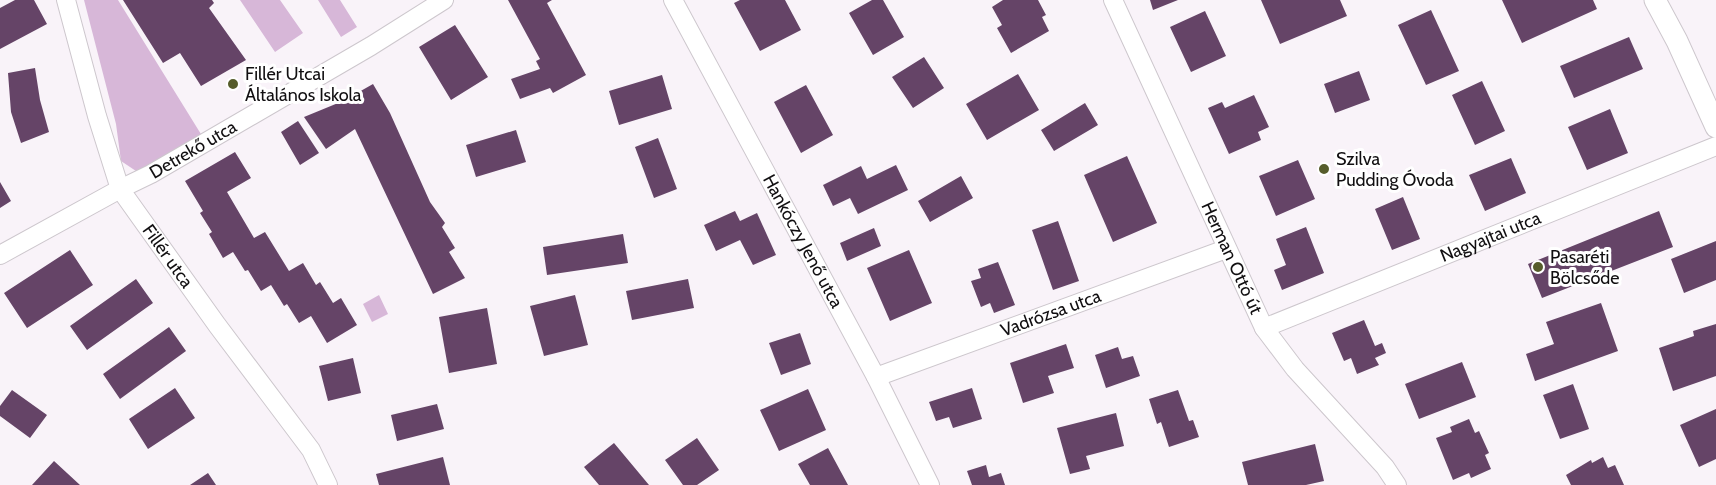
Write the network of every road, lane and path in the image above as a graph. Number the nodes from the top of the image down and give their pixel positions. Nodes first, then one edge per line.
1 (66, 0) edge
2 (444, 0) edge
3 (673, 0) edge
4 (1113, 0) edge
5 (1655, 0) edge
6 (1716, 127) edge
7 (1716, 146) edge
8 (120, 189) junction
9 (1226, 249) junction
10 (0, 255) edge
11 (1264, 328) junction
12 (876, 377) junction
13 (922, 482) edge
14 (328, 485) edge
15 (1397, 485) edge

1 - 8 street, Fillér utca
2 - 8 street, Detrekő utca
3 - 12 street, Hankóczy Jenő utca
4 - 9 street, Herman Ottó út
5 - 6 street
7 - 11 street, Nagyajtai utca
8 - 10 street, Detrekő utca
8 - 14 street, Fillér utca
9 - 11 street, Herman Ottó út
9 - 12 street, Vadrózsa utca
11 - 15 street, Herman Ottó út
12 - 13 street, Hankóczy Jenő utca

